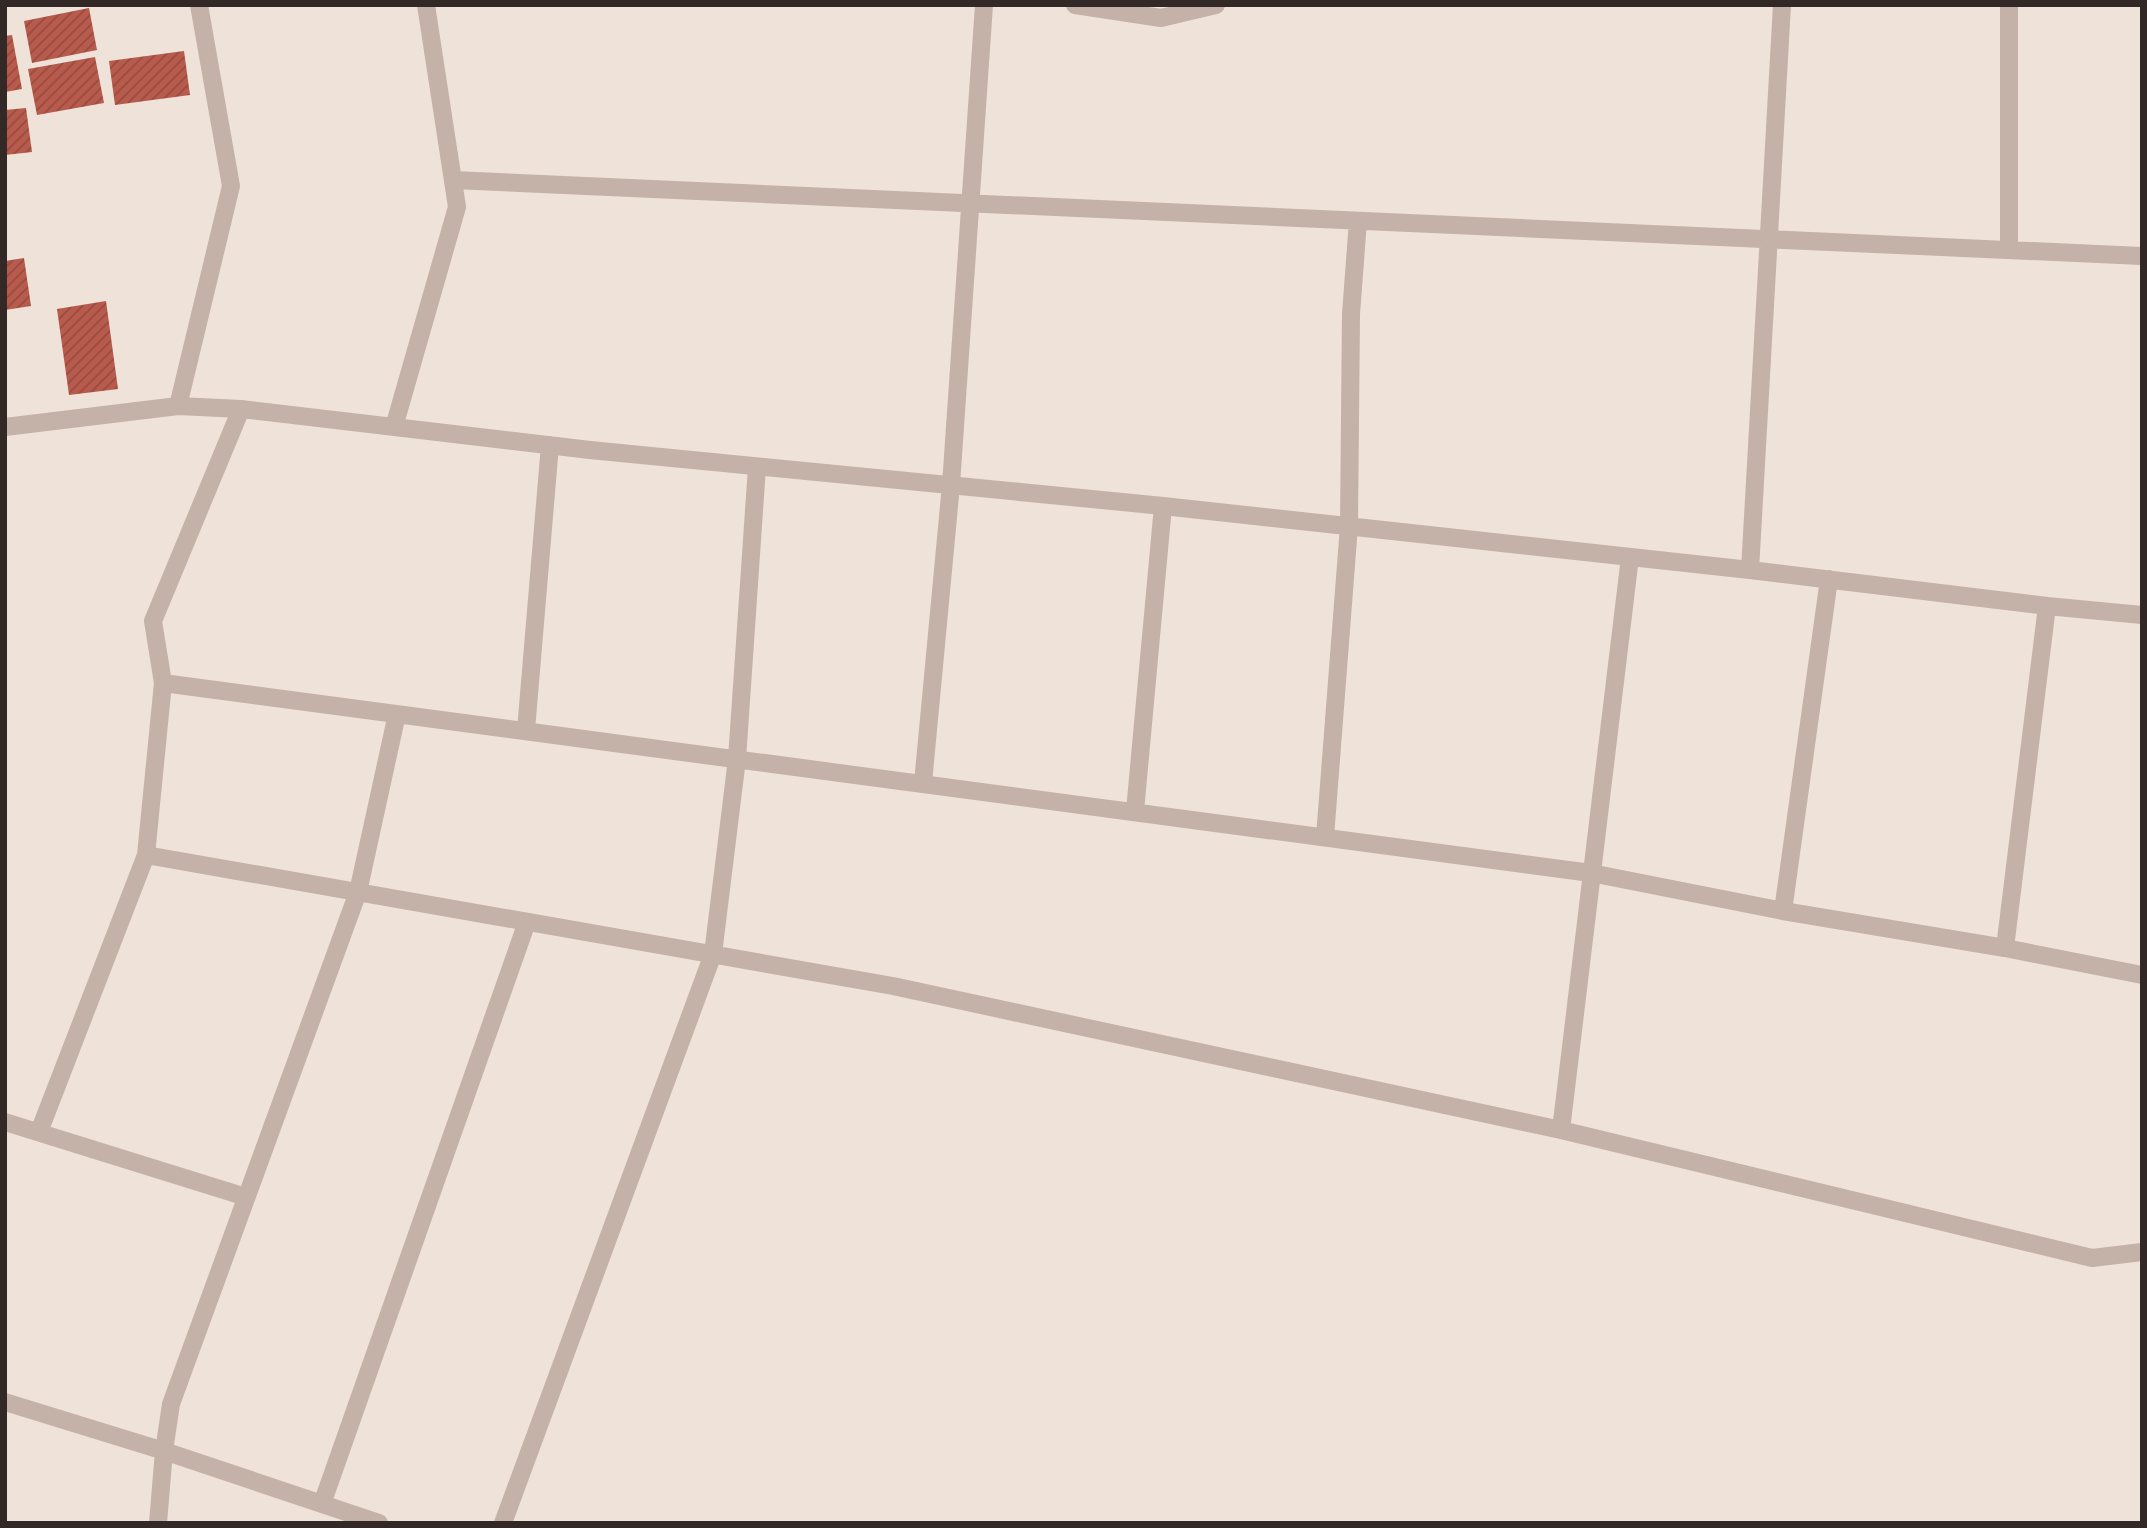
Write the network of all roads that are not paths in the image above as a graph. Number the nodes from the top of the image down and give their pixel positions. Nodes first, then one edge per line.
1 (199, 5) edge
2 (426, 5) edge
3 (984, 5) edge
4 (1075, 5) edge
5 (1216, 5) edge
6 (1782, 5) edge
7 (2009, 5) edge
8 (453, 180) junction
9 (970, 203) junction
10 (1358, 221) junction
11 (1769, 239) junction
12 (2009, 250) junction
13 (2142, 256) edge
14 (178, 406) junction
15 (241, 409) junction
16 (5, 427) edge
17 (394, 427) junction
18 (550, 446) junction
19 (757, 467) junction
20 (951, 485) junction
21 (1163, 506) junction
22 (1349, 526) junction
23 (1630, 557) junction
24 (1750, 570) junction
25 (1829, 579) junction
26 (2047, 606) junction
27 (2142, 615) edge
28 (163, 683) junction
29 (397, 713) junction
30 (526, 730) junction
31 (737, 759) junction
32 (923, 783) junction
33 (1135, 811) junction
34 (1325, 837) junction
35 (146, 855) junction
36 (1591, 873) junction
37 (358, 892) junction
38 (1783, 911) junction
39 (527, 922) junction
40 (2005, 948) junction
41 (713, 954) junction
42 (2142, 975) edge
43 (5, 1122) edge
44 (1561, 1130) junction
45 (39, 1132) junction
46 (246, 1197) junction
47 (2142, 1252) edge
48 (5, 1402) edge
49 (164, 1451) junction
50 (322, 1504) junction
51 (158, 1523) edge
52 (379, 1523) edge
53 (503, 1523) edge

1 - 14 street
2 - 8 street
3 - 9 street
4 - 5 street
6 - 11 street
7 - 12 street
8 - 9 street
8 - 17 street
9 - 10 street
9 - 20 street
10 - 11 street
10 - 22 street
11 - 12 street
11 - 24 street
12 - 13 street
14 - 15 street
14 - 16 street
15 - 17 street
15 - 28 street
17 - 18 street
18 - 19 street
18 - 30 street
19 - 20 street
19 - 31 street
20 - 21 street
20 - 32 street
21 - 22 street
21 - 33 street
22 - 23 street
22 - 34 street
23 - 24 street
23 - 36 street
24 - 25 street
25 - 26 street
25 - 38 street
26 - 27 street
26 - 40 street
28 - 29 street
28 - 35 street
29 - 30 street
29 - 37 street
30 - 31 street
31 - 32 street
31 - 41 street
32 - 33 street
33 - 34 street
34 - 36 street
35 - 37 street
35 - 45 street
36 - 38 street
36 - 44 street
37 - 39 street
37 - 46 street
38 - 40 street
39 - 41 street
39 - 50 street
40 - 42 street
41 - 44 street
41 - 53 street
43 - 45 street
44 - 47 street
45 - 46 street
46 - 49 street
48 - 49 street
49 - 50 street
49 - 51 street
50 - 52 street

